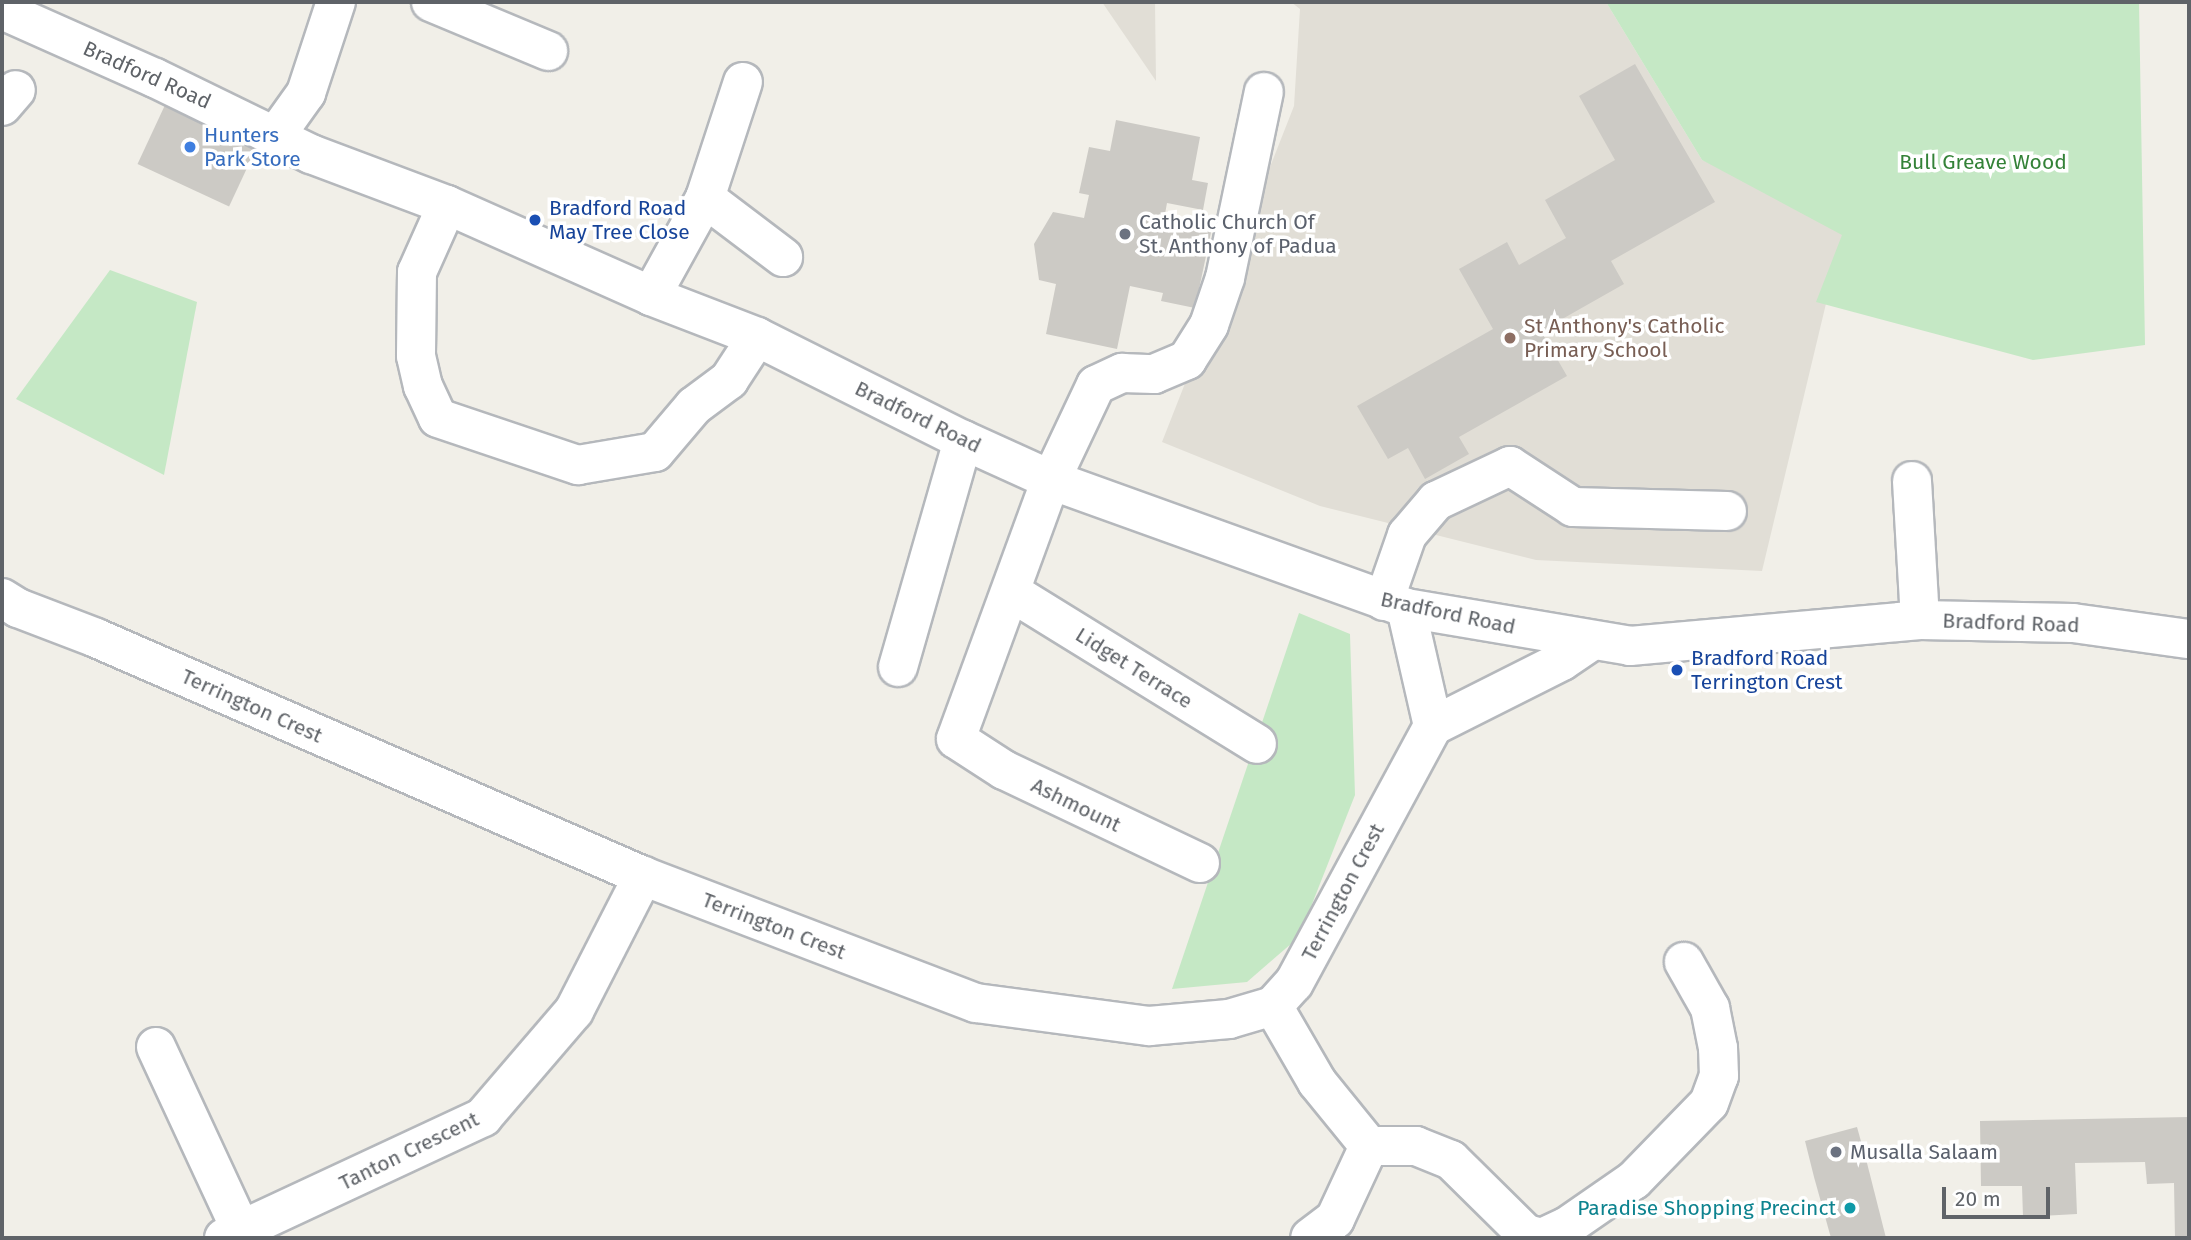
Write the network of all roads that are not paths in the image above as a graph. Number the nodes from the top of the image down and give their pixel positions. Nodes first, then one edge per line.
1 (336, 2) edge
2 (431, 2) edge
3 (2, 10) edge
4 (548, 51) dead end
5 (743, 82) dead end
6 (1264, 92) dead end
7 (276, 135) junction
8 (705, 198) junction
9 (447, 205) junction
10 (783, 257) dead end
11 (652, 296) junction
12 (757, 337) junction
13 (963, 440) junction
14 (1051, 480) junction
15 (1912, 481) dead end
16 (1727, 511) dead end
17 (1011, 592) junction
18 (1395, 605) junction
19 (7, 613) edge
20 (1920, 620) junction
21 (2189, 639) edge
22 (1593, 640) junction
23 (898, 667) dead end
24 (1433, 726) junction
25 (1257, 744) dead end
26 (1200, 863) dead end
27 (643, 876) junction
28 (1684, 962) dead end
29 (1273, 1006) junction
30 (156, 1047) dead end
31 (1369, 1146) junction
32 (233, 1234) edge
33 (1310, 1238) edge

1 - 7 street
2 - 4 street
3 - 7 street, Bradford Road
5 - 8 street
6 - 14 street
7 - 9 street, Bradford Road
8 - 10 street
8 - 11 street
9 - 11 street, Bradford Road
9 - 12 street
11 - 12 street, Bradford Road
12 - 13 street, Bradford Road
13 - 14 street, Bradford Road
13 - 23 street
14 - 17 street
14 - 18 street, Bradford Road
15 - 20 street
16 - 18 street
17 - 25 street, Lidget Terrace
17 - 26 street, Ashmount
18 - 22 street, Bradford Road
18 - 24 street
19 - 27 street, Terrington Crest
20 - 21 street, Bradford Road
20 - 22 street, Bradford Road
22 - 24 street
24 - 29 street, Terrington Crest
27 - 29 street, Terrington Crest
27 - 32 street, Tanton Crescent
28 - 31 street
29 - 31 street
30 - 32 street
31 - 33 street

